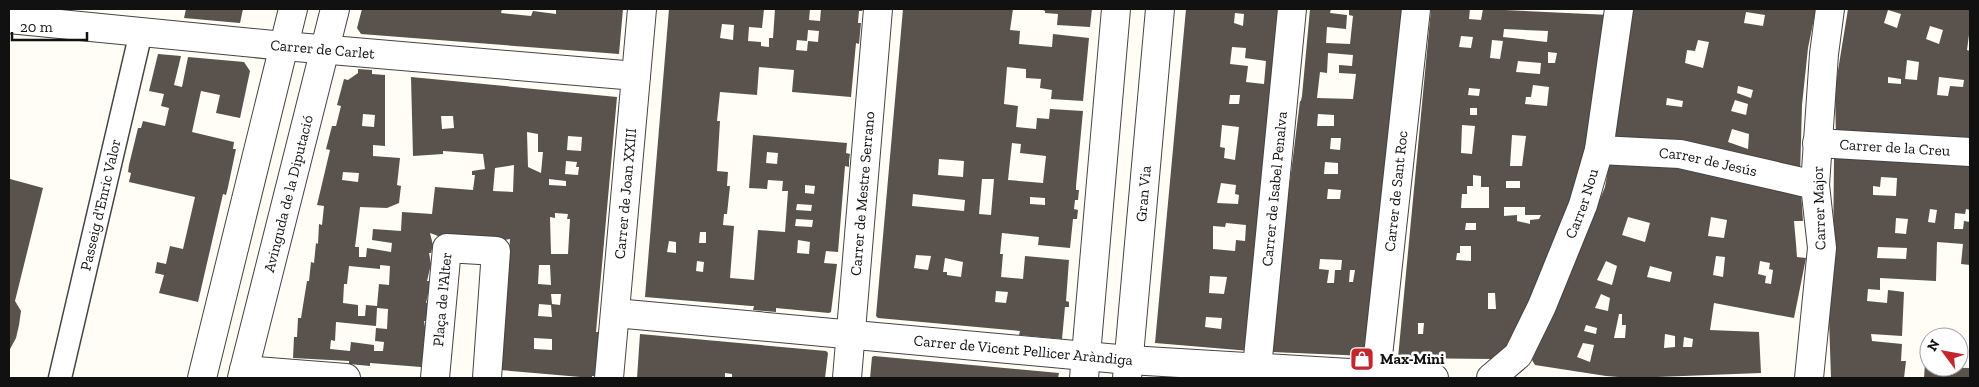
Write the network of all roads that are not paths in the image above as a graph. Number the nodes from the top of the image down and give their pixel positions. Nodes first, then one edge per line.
1 (293, 9) edge
2 (335, 9) edge
3 (642, 9) edge
4 (878, 9) edge
5 (1116, 9) edge
6 (1160, 9) edge
7 (1292, 9) edge
8 (1416, 9) edge
9 (1619, 9) edge
10 (1830, 9) edge
11 (9, 19) edge
12 (141, 32) junction
13 (284, 46) junction
14 (325, 49) junction
15 (636, 76) junction
16 (1817, 143) junction
17 (1599, 150) junction
18 (1970, 152) edge
19 (1815, 185) junction
20 (615, 313) junction
21 (851, 334) junction
22 (1085, 367) edge
23 (1257, 368) junction
24 (1128, 369) edge
25 (243, 374) edge
26 (1376, 374) junction
27 (60, 378) edge
28 (202, 378) edge
29 (346, 378) edge
30 (434, 378) edge
31 (487, 378) edge
32 (608, 378) edge
33 (847, 378) edge
34 (1434, 378) edge
35 (1491, 378) edge
36 (1809, 378) edge

1 - 13 street
2 - 14 street, Avinguda de la Diputació
3 - 15 street, Carrer de Joan XXIII
4 - 21 street, Carrer de Mestre Serrano
5 - 22 street
6 - 24 street, Gran Via
7 - 23 street, Carrer de Isabel Penalva
8 - 26 street, Carrer de Sant Roc
9 - 17 street, Carrer Nou
10 - 16 street, Carrer Major
11 - 12 street, Carrer de Carlet
12 - 13 street, Carrer de Carlet
12 - 27 street, Passeig d'Enric Valor
13 - 14 street, Carrer de Carlet
13 - 28 street
14 - 15 street, Carrer de Carlet
14 - 25 street, Avinguda de la Diputació
15 - 20 street, Carrer de Joan XXIII
16 - 18 street, Carrer de la Creu
16 - 19 street, Carrer Major
17 - 19 street, Carrer de Jesús
17 - 35 street, Carrer Nou
19 - 36 street, Carrer Major
20 - 21 street, Carrer de Vicent Pellicer Aràndiga
20 - 32 street, Carrer de Joan XXIII
21 - 22 street, Carrer de Vicent Pellicer Aràndiga
21 - 33 street, Carrer de Mestre Serrano
22 - 24 street, Carrer de Vicent Pellicer Aràndiga
23 - 24 street, Carrer de Vicent Pellicer Aràndiga
23 - 26 street, Carrer de Vicent Pellicer Aràndiga
25 - 29 street
26 - 34 street, Carrer de Vicent Pellicer Aràndiga
30 - 31 street, Plaça de l'Alter

